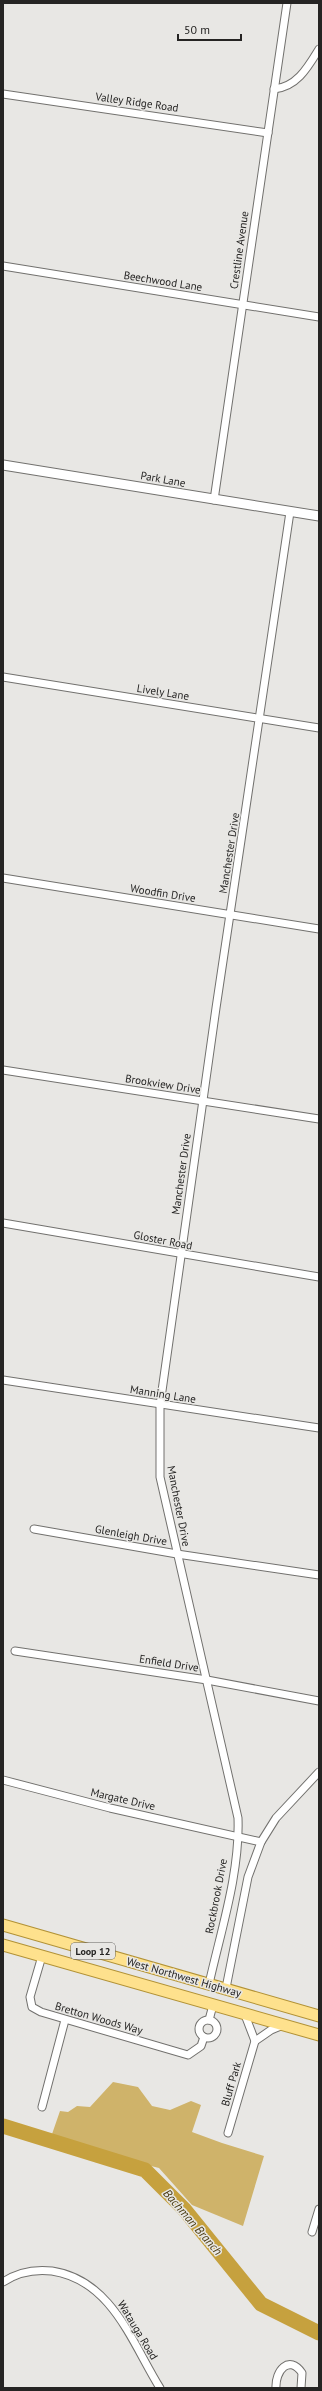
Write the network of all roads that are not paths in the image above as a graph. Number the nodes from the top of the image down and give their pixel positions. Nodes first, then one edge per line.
1 (287, 3) edge
2 (319, 49) edge
3 (274, 89) junction
4 (3, 94) edge
5 (268, 133) junction
6 (3, 266) edge
7 (242, 304) junction
8 (319, 317) edge
9 (3, 465) edge
10 (214, 500) junction
11 (290, 512) junction
12 (319, 516) edge
13 (3, 677) edge
14 (260, 718) junction
15 (319, 728) edge
16 (3, 878) edge
17 (230, 915) junction
18 (319, 929) edge
19 (3, 1070) edge
20 (203, 1101) junction
21 (319, 1120) edge
22 (3, 1223) edge
23 (181, 1254) junction
24 (319, 1277) edge
25 (3, 1380) edge
26 (160, 1405) junction
27 (319, 1428) edge
28 (34, 1529) dead end
29 (177, 1554) junction
30 (319, 1575) edge
31 (15, 1651) dead end
32 (207, 1680) junction
33 (319, 1701) edge
34 (319, 1772) edge
35 (3, 1780) edge
36 (239, 1836) junction
37 (261, 1842) junction
38 (3, 1925) edge
39 (3, 1945) edge
40 (42, 1956) junction
41 (209, 1984) junction
42 (226, 1988) junction
43 (212, 2005) junction
44 (245, 2015) junction
45 (319, 2016) edge
46 (65, 2020) junction
47 (209, 2020) junction
48 (283, 2025) junction
49 (319, 2035) edge
50 (204, 2037) junction
51 (255, 2041) junction
52 (42, 2107) dead end
53 (228, 2133) dead end
54 (319, 2209) edge
55 (312, 2232) dead end
56 (3, 2282) edge
57 (160, 2388) edge
58 (276, 2388) edge
59 (301, 2388) edge

1 - 3 street, Crestline Avenue
2 - 3 street
3 - 5 street, Crestline Avenue
4 - 5 street, Valley Ridge Road
5 - 7 street, Crestline Avenue
6 - 7 street, Beechwood Lane
7 - 8 street, Beechwood Lane
7 - 10 street, Crestline Avenue
9 - 10 street, Park Lane
10 - 11 street, Park Lane
11 - 12 street, Park Lane
11 - 14 street, Manchester Drive
13 - 14 street, Lively Lane
14 - 15 street, Lively Lane
14 - 17 street, Manchester Drive
16 - 17 street, Woodfin Drive
17 - 18 street, Woodfin Drive
17 - 20 street, Manchester Drive
19 - 20 street, Brookview Drive
20 - 21 street, Brookview Drive
20 - 23 street, Manchester Drive
22 - 23 street, Gloster Road
23 - 24 street, Gloster Road
23 - 26 street, Manchester Drive
25 - 26 street, Manning Lane
26 - 27 street, Manning Lane
26 - 29 street, Manchester Drive
28 - 29 street, Glenleigh Drive
29 - 30 street, Glenleigh Drive
29 - 32 street, Manchester Drive
31 - 32 street, Enfield Drive
32 - 33 street, Enfield Drive
32 - 36 street, Manchester Drive
34 - 37 street
35 - 36 street, Margate Drive
36 - 37 street
36 - 41 street, Rockbrook Drive
37 - 42 street
38 - 41 main road, West Northwest Highway / Loop 12
39 - 40 main road, West Northwest Highway / Loop 12
40 - 43 main road, West Northwest Highway / Loop 12
40 - 46 street, Bretton Woods Way
41 - 42 main road, West Northwest Highway / Loop 12
41 - 43 main road
42 - 43 main road
42 - 45 main road, West Northwest Highway / Loop 12
43 - 44 main road, West Northwest Highway / Loop 12
43 - 47 street, Bretton Woods Way
44 - 48 main road, West Northwest Highway / Loop 12
44 - 51 street
46 - 50 street, Bretton Woods Way
46 - 52 street
47 - 50 street, Bretton Woods Way
47 - 50 street, Bretton Woods Way
48 - 49 main road, West Northwest Highway / Loop 12
48 - 51 street
51 - 53 street, Bluff Park
54 - 55 street
56 - 57 street, Watauga Road
58 - 59 street

